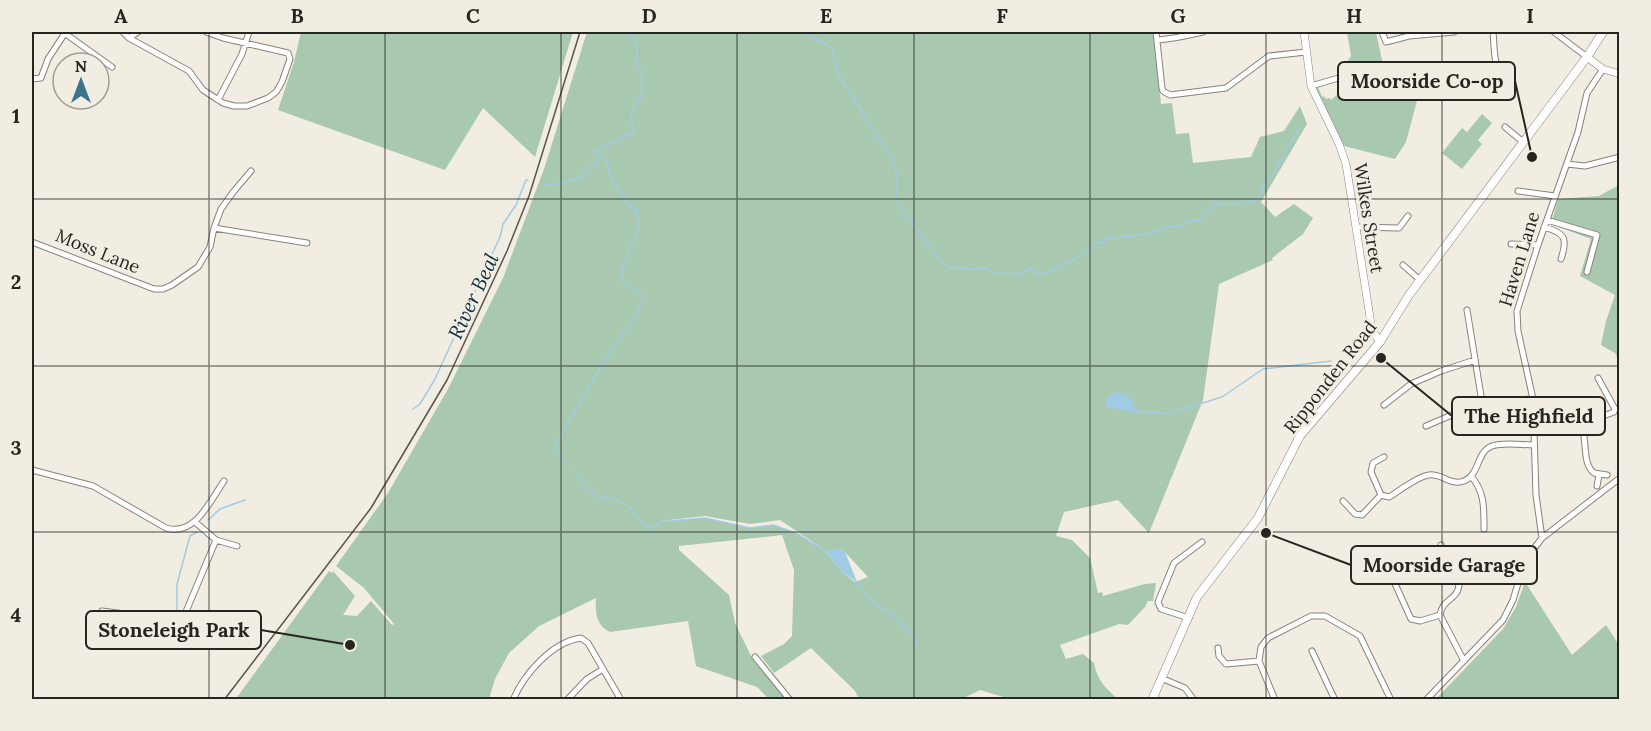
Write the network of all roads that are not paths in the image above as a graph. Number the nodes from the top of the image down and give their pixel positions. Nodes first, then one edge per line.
1 (64, 32) edge
2 (123, 32) edge
3 (138, 32) edge
4 (206, 32) edge
5 (249, 32) edge
6 (1156, 32) edge
7 (1203, 32) edge
8 (1304, 32) edge
9 (1382, 32) edge
10 (1454, 32) edge
11 (1493, 32) edge
12 (1556, 32) edge
13 (1603, 32) edge
14 (1425, 33) edge
15 (129, 38) junction
16 (1157, 40) junction
17 (245, 44) junction
18 (1306, 52) junction
19 (1587, 57) junction
20 (112, 67) dead end
21 (1603, 69) junction
22 (1620, 74) edge
23 (1349, 78) dead end
24 (32, 79) edge
25 (1508, 81) dead end
26 (1311, 86) junction
27 (218, 100) junction
28 (1505, 128) dead end
29 (1523, 142) junction
30 (1620, 157) edge
31 (1567, 164) junction
32 (251, 171) dead end
33 (1518, 191) dead end
34 (1555, 196) junction
35 (1408, 216) dead end
36 (1547, 220) junction
37 (1356, 227) junction
38 (1544, 227) junction
39 (214, 228) junction
40 (32, 242) edge
41 (307, 243) dead end
42 (1512, 244) dead end
43 (1538, 245) junction
44 (1561, 259) dead end
45 (1403, 265) dead end
46 (1587, 272) dead end
47 (1420, 280) junction
48 (1467, 310) dead end
49 (1380, 342) junction
50 (1475, 360) junction
51 (1598, 378) dead end
52 (1533, 399) junction
53 (1482, 402) junction
54 (1384, 405) dead end
55 (1533, 419) junction
56 (1426, 426) dead end
57 (1581, 426) junction
58 (1534, 445) junction
59 (1384, 457) dead end
60 (32, 470) edge
61 (1599, 475) junction
62 (1607, 475) dead end
63 (1471, 476) junction
64 (1620, 478) edge
65 (224, 481) dead end
66 (1598, 486) dead end
67 (1381, 495) junction
68 (1343, 501) dead end
69 (195, 522) junction
70 (1484, 529) dead end
71 (1542, 538) junction
72 (216, 540) junction
73 (1202, 542) dead end
74 (1441, 545) dead end
75 (237, 546) dead end
76 (1390, 575) dead end
77 (102, 611) dead end
78 (1440, 615) junction
79 (1189, 618) junction
80 (1218, 648) dead end
81 (1312, 651) dead end
82 (755, 657) dead end
83 (1258, 661) junction
84 (1464, 661) junction
85 (603, 669) junction
86 (1161, 678) junction
87 (513, 699) edge
88 (567, 699) edge
89 (621, 699) edge
90 (790, 699) edge
91 (1152, 699) edge
92 (1194, 699) edge
93 (1274, 699) edge
94 (1335, 699) edge
95 (1391, 699) edge
96 (1426, 699) edge

1 - 20 street
1 - 24 street
2 - 15 street
3 - 15 street
4 - 17 street
5 - 17 street
6 - 16 street
7 - 16 street
8 - 18 street, Wilkes Street
9 - 14 street
10 - 14 street
11 - 25 street
12 - 19 street
13 - 19 main road, Ripponden Road
15 - 27 street
16 - 18 street
17 - 27 street
17 - 27 street
18 - 26 street, Wilkes Street
19 - 21 street
19 - 29 main road, Ripponden Road
21 - 22 street
21 - 31 street, Haven Lane
23 - 26 street
26 - 37 street, Wilkes Street
28 - 29 street
29 - 47 main road, Ripponden Road
30 - 31 street
31 - 34 street, Haven Lane
32 - 39 street
33 - 34 street
34 - 36 street, Haven Lane
35 - 37 street
36 - 38 street, Haven Lane
36 - 46 street
37 - 49 street, Wilkes Street
38 - 43 street, Haven Lane
38 - 44 street
39 - 40 street, Moss Lane
39 - 41 street
42 - 43 street
43 - 52 street, Haven Lane
45 - 47 street
47 - 49 main road, Ripponden Road
48 - 50 street
49 - 79 main road, Ripponden Road
50 - 53 street
50 - 54 street
51 - 57 street
52 - 53 street
52 - 55 street, Haven Lane
53 - 56 street
55 - 57 street
55 - 58 street, Haven Lane
57 - 61 street
58 - 63 street
58 - 71 street, Haven Lane
59 - 67 street
60 - 69 street
61 - 62 street
61 - 66 street
63 - 67 street
63 - 70 street
64 - 71 street
65 - 69 street
67 - 68 street
69 - 72 street
71 - 84 street
72 - 75 street
72 - 77 street
73 - 79 street
74 - 78 street
76 - 78 street
78 - 84 street
79 - 86 main road, Ripponden Road
80 - 83 street
81 - 94 street
82 - 90 street
83 - 93 street
83 - 95 street
84 - 96 street
85 - 87 street
85 - 88 street
85 - 89 street
86 - 91 main road, Ripponden Road
86 - 92 street

